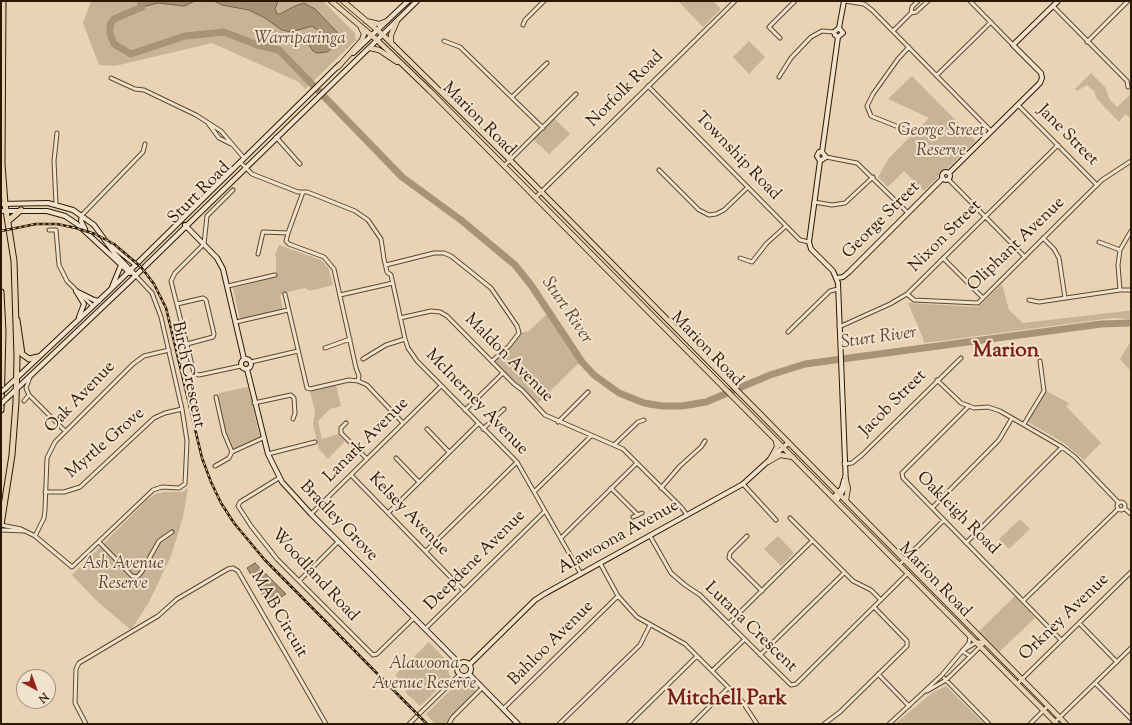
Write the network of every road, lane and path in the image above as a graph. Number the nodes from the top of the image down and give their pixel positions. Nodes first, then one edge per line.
1 (3, 1) edge
2 (331, 1) edge
3 (343, 1) edge
4 (351, 1) edge
5 (408, 1) edge
6 (417, 1) edge
7 (544, 1) edge
8 (735, 1) edge
9 (795, 1) edge
10 (845, 1) edge
11 (918, 1) edge
12 (928, 1) edge
13 (970, 1) edge
14 (1058, 1) edge
15 (1128, 1) edge
16 (1052, 6) junction
17 (348, 7) junction
18 (911, 13) junction
19 (366, 21) junction
20 (387, 21) junction
21 (397, 22) junction
22 (991, 22) junction
23 (523, 25) dead end
24 (361, 26) junction
25 (839, 28) junction
26 (377, 30) junction
27 (893, 31) junction
28 (834, 32) junction
29 (383, 35) junction
30 (371, 36) junction
31 (838, 37) junction
32 (780, 38) dead end
33 (377, 40) junction
34 (391, 42) junction
35 (444, 42) dead end
36 (1087, 42) junction
37 (1013, 45) junction
38 (909, 47) junction
39 (370, 48) junction
40 (547, 64) dead end
41 (338, 67) junction
42 (408, 70) junction
43 (937, 75) junction
44 (779, 77) dead end
45 (112, 78) dead end
46 (648, 86) junction
47 (1128, 87) dead end
48 (576, 94) dead end
49 (512, 97) junction
50 (1018, 105) junction
51 (465, 117) junction
52 (207, 122) junction
53 (542, 128) junction
54 (470, 130) junction
55 (906, 130) dead end
56 (992, 131) junction
57 (57, 133) dead end
58 (276, 137) junction
59 (145, 144) dead end
60 (232, 144) junction
61 (1058, 145) junction
62 (822, 152) junction
63 (1, 153) edge
64 (826, 157) junction
65 (244, 158) junction
66 (510, 160) junction
67 (820, 161) junction
68 (1131, 161) edge
69 (240, 162) junction
70 (2, 164) edge
71 (300, 164) dead end
72 (505, 165) junction
73 (245, 168) junction
74 (659, 170) dead end
75 (949, 173) junction
76 (873, 177) junction
77 (943, 178) junction
78 (948, 179) junction
79 (1097, 185) junction
80 (748, 187) junction
81 (233, 190) dead end
82 (303, 192) junction
83 (541, 192) junction
84 (536, 197) junction
85 (814, 202) junction
86 (3, 204) edge
87 (56, 204) junction
88 (21, 210) junction
89 (4, 211) edge
90 (56, 212) junction
91 (908, 213) junction
92 (82, 215) junction
93 (986, 216) junction
94 (8, 221) junction
95 (74, 221) junction
96 (181, 221) junction
97 (186, 226) junction
98 (786, 226) junction
99 (49, 230) dead end
100 (1131, 231) edge
101 (288, 233) junction
102 (88, 234) junction
103 (1043, 238) junction
104 (106, 240) junction
105 (809, 242) junction
106 (1099, 242) dead end
107 (204, 244) junction
108 (1120, 250) junction
109 (258, 254) dead end
110 (1025, 257) junction
111 (740, 258) dead end
112 (943, 258) junction
113 (136, 264) junction
114 (121, 265) junction
115 (386, 265) junction
116 (130, 271) junction
117 (275, 275) dead end
118 (136, 276) junction
119 (837, 278) junction
120 (393, 282) junction
121 (228, 286) junction
122 (838, 289) junction
123 (110, 290) junction
124 (1120, 290) junction
125 (1131, 290) edge
126 (76, 291) junction
127 (1, 292) edge
128 (285, 294) dead end
129 (907, 294) junction
130 (340, 295) junction
131 (983, 298) junction
132 (1065, 298) junction
133 (99, 300) junction
134 (1029, 300) dead end
135 (177, 304) junction
136 (93, 306) junction
137 (288, 310) junction
138 (15, 316) junction
139 (400, 318) junction
140 (77, 321) junction
141 (236, 322) junction
142 (839, 327) junction
143 (788, 332) dead end
144 (350, 339) junction
145 (404, 339) junction
146 (187, 344) junction
147 (325, 348) dead end
148 (168, 350) junction
149 (298, 351) junction
150 (38, 357) junction
151 (960, 358) dead end
152 (244, 359) junction
153 (363, 359) dead end
154 (492, 361) junction
155 (1040, 361) dead end
156 (251, 362) junction
157 (241, 366) junction
158 (247, 369) junction
159 (503, 373) junction
160 (31, 375) junction
161 (16, 378) junction
162 (937, 380) junction
163 (358, 381) junction
164 (441, 386) junction
165 (16, 389) junction
166 (1, 392) edge
167 (588, 392) dead end
168 (29, 395) junction
169 (216, 397) dead end
170 (24, 401) dead end
171 (254, 403) junction
172 (1, 404) edge
173 (969, 406) junction
174 (182, 409) junction
175 (504, 409) dead end
176 (1, 410) edge
177 (465, 410) junction
178 (1012, 418) junction
179 (293, 419) dead end
180 (644, 420) dead end
181 (558, 422) junction
182 (346, 423) dead end
183 (403, 423) junction
184 (478, 424) junction
185 (1024, 424) junction
186 (427, 429) dead end
187 (484, 429) junction
188 (65, 431) junction
189 (591, 436) junction
190 (263, 438) junction
191 (775, 440) junction
192 (705, 441) dead end
193 (315, 442) dead end
194 (788, 443) junction
195 (614, 445) junction
196 (783, 447) junction
197 (1062, 447) junction
198 (232, 452) junction
199 (450, 452) junction
200 (268, 454) junction
201 (793, 457) junction
202 (396, 458) dead end
203 (366, 459) junction
204 (517, 462) junction
205 (768, 462) junction
206 (637, 463) junction
207 (844, 464) junction
208 (215, 466) dead end
209 (351, 475) junction
210 (845, 477) junction
211 (279, 478) junction
212 (419, 482) junction
213 (743, 484) junction
214 (611, 488) junction
215 (661, 488) junction
216 (535, 491) junction
217 (45, 492) junction
218 (839, 494) junction
219 (835, 498) junction
220 (846, 500) junction
221 (1119, 503) junction
222 (932, 508) junction
223 (1118, 508) junction
224 (1124, 508) junction
225 (545, 511) junction
226 (388, 513) junction
227 (642, 513) dead end
228 (311, 514) junction
229 (1131, 514) edge
230 (638, 515) junction
231 (687, 516) junction
232 (633, 518) dead end
233 (790, 518) dead end
234 (776, 520) dead end
235 (944, 520) junction
236 (1, 525) edge
237 (1, 530) edge
238 (24, 531) junction
239 (172, 532) dead end
240 (35, 536) junction
241 (650, 536) junction
242 (747, 536) dead end
243 (560, 538) junction
244 (812, 541) junction
245 (99, 542) junction
246 (338, 542) junction
247 (966, 543) junction
248 (426, 551) junction
249 (904, 560) junction
250 (600, 563) junction
251 (900, 564) junction
252 (1131, 572) edge
253 (844, 573) junction
254 (908, 573) junction
255 (581, 574) junction
256 (299, 581) junction
257 (464, 591) junction
258 (762, 591) junction
259 (618, 596) junction
260 (881, 600) junction
261 (1024, 600) junction
262 (874, 607) junction
263 (414, 618) junction
264 (729, 623) junction
265 (1079, 623) junction
266 (650, 625) junction
267 (425, 629) junction
268 (971, 636) junction
269 (744, 640) junction
270 (1061, 640) junction
271 (985, 642) junction
272 (979, 644) junction
273 (1131, 648) edge
274 (962, 650) junction
275 (760, 655) junction
276 (697, 656) junction
277 (970, 656) junction
278 (1117, 662) junction
279 (460, 664) junction
280 (469, 665) junction
281 (712, 671) junction
282 (469, 674) junction
283 (878, 674) junction
284 (459, 675) junction
285 (942, 676) junction
286 (1021, 679) junction
287 (946, 680) junction
288 (1095, 683) junction
289 (1017, 684) junction
290 (482, 688) junction
291 (728, 688) junction
292 (920, 696) junction
293 (909, 706) junction
294 (1048, 706) junction
295 (504, 710) junction
296 (1044, 711) junction
297 (1060, 718) junction
298 (1131, 719) edge
299 (1056, 723) edge
300 (86, 724) edge
301 (326, 724) edge
302 (409, 724) edge
303 (449, 724) edge
304 (518, 724) edge
305 (559, 724) edge
306 (628, 724) edge
307 (692, 724) edge
308 (757, 724) edge
309 (824, 724) edge
310 (889, 724) edge
311 (989, 724) edge
312 (1030, 724) edge
313 (1066, 724) edge

1 - 70 highway
2 - 24 main road, Marion Road
3 - 17 main road, Marion Road
4 - 17 street
5 - 20 street, Sturt Road
6 - 21 street, Sturt Road
7 - 23 street
8 - 46 street, Norfolk Road
9 - 32 street
10 - 25 street
10 - 27 street
11 - 18 street
12 - 18 street
13 - 22 street
14 - 16 street
15 - 36 street
16 - 36 street
16 - 37 street
17 - 19 main road, Marion Road
18 - 27 street
19 - 20 main road
19 - 26 main road, Marion Road
20 - 26 street, Sturt Road
21 - 29 street, Sturt Road
21 - 34 main road
22 - 37 street
22 - 43 street
24 - 30 main road, Marion Road
24 - 41 main road
25 - 28 street
25 - 31 street
26 - 29 main road, Marion Road
26 - 30 street, Sturt Road
27 - 38 street
28 - 31 street
28 - 44 street
29 - 33 street, Sturt Road
29 - 34 main road, Marion Road
30 - 33 main road, Marion Road
30 - 41 street, Sturt Road
31 - 62 street
33 - 39 street, Sturt Road
33 - 42 main road, Marion Road
34 - 51 main road, Marion Road
35 - 49 street
36 - 47 street
37 - 50 street
38 - 43 street
38 - 55 street
39 - 42 main road
39 - 58 street, Sturt Road
40 - 49 street
41 - 65 street, Sturt Road
42 - 54 main road, Marion Road
43 - 56 street
45 - 52 street
46 - 80 street, Township Road
46 - 83 street, Norfolk Road
48 - 53 street
49 - 53 street
50 - 56 street
50 - 61 street, Jane Street
51 - 54 main road
51 - 66 main road, Marion Road
52 - 60 street
52 - 60 street
53 - 66 street
54 - 72 main road, Marion Road
56 - 75 street
57 - 87 street
58 - 71 street
58 - 73 street, Sturt Road
59 - 92 street
60 - 65 street
61 - 79 street, Jane Street
61 - 93 street, Nixon Street
62 - 64 street
62 - 67 street
63 - 70 highway
64 - 67 street
64 - 76 street
65 - 69 street, Sturt Road
66 - 72 street
66 - 83 main road, Marion Road
67 - 85 street
68 - 79 street, Oliphant Avenue
69 - 73 street, McInerney Avenue
69 - 96 street, Sturt Road
70 - 86 highway
72 - 84 main road, Marion Road
73 - 82 street, McInerney Avenue
73 - 97 street, Sturt Road
74 - 80 street
75 - 77 street, George Street
75 - 78 street
76 - 85 street
76 - 91 street
77 - 78 street
77 - 91 street, George Street
78 - 93 street
79 - 103 street, Oliphant Avenue
80 - 98 street, Township Road
81 - 107 street
82 - 101 street
82 - 115 street, McInerney Avenue
83 - 84 street, Norfolk Road
83 - 194 main road, Marion Road
84 - 191 main road, Marion Road
85 - 105 street
86 - 87 street
86 - 89 highway
87 - 90 street
87 - 92 street
88 - 89 street
88 - 90 street
88 - 94 highway
89 - 94 highway
90 - 95 street
91 - 119 street, George Street
92 - 95 street
92 - 102 street
92 - 104 street
93 - 110 street
93 - 112 street, Nixon Street
94 - 138 highway
95 - 102 street
96 - 97 street
96 - 113 street, Sturt Road
97 - 107 street
97 - 118 street, Sturt Road
98 - 105 street, Township Road
98 - 111 street
99 - 126 street
100 - 108 street
101 - 109 street
101 - 130 street
102 - 114 street
103 - 110 street, Oliphant Avenue
103 - 132 street
104 - 113 street
104 - 116 street
105 - 119 street
106 - 108 street
107 - 121 street
107 - 135 street
108 - 124 street
110 - 131 street, Oliphant Avenue
112 - 129 street, Nixon Street
112 - 131 street
113 - 116 street, Sturt Road
114 - 116 street
114 - 123 street
115 - 120 street, McInerney Avenue
115 - 154 street
116 - 118 street
116 - 123 street, Sturt Road
117 - 121 street
118 - 148 street, Birch Crescent
118 - 160 street, Sturt Road
119 - 122 street
120 - 130 street
120 - 139 street, McInerney Avenue
121 - 141 street
122 - 142 street
122 - 143 street
123 - 133 street, Sturt Road
124 - 125 street
124 - 132 street
126 - 133 street
126 - 136 street
126 - 140 street
127 - 176 highway
128 - 137 street
129 - 131 street, Oliphant Avenue
129 - 142 street, Nixon Street
130 - 144 street
132 - 134 street
133 - 136 street, Sturt Road
135 - 146 street
135 - 146 street
136 - 140 street, Sturt Road
137 - 141 street
137 - 149 street
138 - 150 highway
138 - 161 highway
139 - 145 street, McInerney Avenue
139 - 154 street, Maldon Avenue
140 - 150 street, Sturt Road
141 - 152 street
142 - 207 street
144 - 147 street
144 - 163 street
145 - 153 street
145 - 164 street, McInerney Avenue
146 - 157 street
148 - 174 street, Birch Crescent
148 - 188 street, Oak Avenue
149 - 156 street
149 - 163 street
150 - 161 street, Sturt Road
151 - 162 street, Jacob Street
152 - 156 street
152 - 157 street
154 - 159 street, Maldon Avenue
155 - 185 street
156 - 158 street
157 - 158 street
158 - 171 street, Bradley Grove
159 - 177 street
159 - 181 street, Maldon Avenue
160 - 165 street, Sturt Road
160 - 168 street
161 - 165 highway
161 - 166 street, Sturt Road, bridge
162 - 173 street
162 - 207 street, Jacob Street
163 - 183 street
164 - 177 street, McInerney Avenue
164 - 183 street, Lanark Avenue
165 - 172 street, Sturt Road, bridge
165 - 236 highway
167 - 181 street
168 - 170 street
168 - 188 street
169 - 198 street
171 - 179 street
171 - 190 street, Bradley Grove
173 - 178 street
173 - 222 street, Oakleigh Road
174 - 217 street, Myrtle Grove
174 - 245 street, Birch Crescent
175 - 187 street
177 - 184 street, McInerney Avenue
178 - 185 street
178 - 222 street
180 - 195 street
181 - 189 street, Maldon Avenue
182 - 203 street
183 - 203 street, Lanark Avenue
184 - 187 street, McInerney Avenue
184 - 199 street
185 - 197 street
186 - 199 street
187 - 204 street, McInerney Avenue
188 - 217 street, Oak Avenue
189 - 195 street, Maldon Avenue
189 - 216 street
190 - 198 street
190 - 200 street, Bradley Grove
191 - 196 main road, Marion Road
191 - 205 main road
192 - 215 street
193 - 200 street
194 - 196 street, Alawoona Avenue
194 - 218 main road, Marion Road
195 - 206 street, Maldon Avenue
196 - 201 main road, Marion Road
196 - 205 street, Alawoona Avenue
197 - 221 street
197 - 247 street
198 - 208 street
199 - 212 street
200 - 211 street, Bradley Grove
201 - 205 main road
201 - 219 main road, Marion Road
202 - 212 street
203 - 209 street, Lanark Avenue
204 - 216 street, McInerney Avenue
204 - 248 street
205 - 213 street, Alawoona Avenue
206 - 214 street
206 - 215 street, Maldon Avenue
207 - 210 street
209 - 226 street, Kelsey Avenue
209 - 228 street, Lanark Avenue
210 - 218 street
210 - 220 main road
211 - 228 street, Bradley Grove
211 - 256 street, Woodland Road
212 - 226 street
213 - 231 street, Alawoona Avenue
213 - 234 street
214 - 230 street
214 - 243 street
215 - 231 street, Maldon Avenue
216 - 225 street, McInerney Avenue
217 - 240 street, Oak Avenue
218 - 219 street
218 - 220 main road, Marion Road
219 - 251 main road, Marion Road
220 - 249 main road, Marion Road
221 - 223 street
221 - 224 street
222 - 235 street, Oakleigh Road
223 - 224 street
223 - 261 street
224 - 229 street
225 - 243 street, McInerney Avenue
225 - 257 street, Deepdene Avenue
226 - 248 street, Kelsey Avenue
227 - 230 street
228 - 246 street, Bradley Grove
230 - 232 street
231 - 241 street, Alawoona Avenue
233 - 244 street
235 - 247 street, Oakleigh Road
235 - 249 street
236 - 238 street
237 - 238 street
238 - 240 street
239 - 245 street
240 - 245 street
241 - 250 street, Alawoona Avenue
241 - 264 street, Lutana Crescent
242 - 258 street
243 - 255 street, McInerney Avenue
244 - 253 street
244 - 258 street
246 - 256 street
246 - 263 street, Bradley Grove
247 - 261 street, Oakleigh Road
248 - 257 street, Kelsey Avenue
249 - 251 street
249 - 271 main road, Marion Road
250 - 255 street, Alawoona Avenue
250 - 259 street
251 - 254 main road, Marion Road
252 - 265 street, Orkney Avenue
253 - 260 street
253 - 275 street
254 - 260 street, Lutana Crescent
254 - 268 main road, Marion Road
255 - 280 street, Alawoona Avenue
256 - 263 street, Woodland Road
257 - 267 street, Deepdene Avenue
258 - 264 street
259 - 266 street
259 - 295 street, Bahloo Avenue
260 - 262 street, Lutana Crescent
261 - 270 street, Oakleigh Road
262 - 275 street, Lutana Crescent
262 - 283 street
263 - 267 street, Bradley Grove
264 - 269 street, Lutana Crescent
265 - 270 street, Orkney Avenue
265 - 278 street
266 - 276 street
266 - 305 street
267 - 279 street, Bradley Grove
268 - 272 main road, Marion Road
268 - 274 street
269 - 275 street, Lutana Crescent
269 - 281 street
270 - 286 street, Orkney Avenue
271 - 272 street
271 - 286 main road, Marion Road
272 - 274 street
272 - 277 street
272 - 289 main road, Marion Road
273 - 278 street
274 - 277 street
274 - 285 street
276 - 281 street
276 - 306 street
277 - 287 street
278 - 288 street
279 - 280 street
279 - 284 street
280 - 282 street
281 - 291 street
282 - 284 street
282 - 290 street
283 - 293 street
283 - 309 street
284 - 302 street
285 - 287 street
285 - 292 street
286 - 289 street, Orkney Avenue
286 - 294 main road, Marion Road
287 - 292 street
287 - 311 street
288 - 297 street
288 - 298 street
289 - 296 main road, Marion Road
290 - 295 street
290 - 303 street
291 - 307 street
291 - 308 street
292 - 293 street
293 - 310 street
294 - 296 street
294 - 297 main road, Marion Road
295 - 304 street
296 - 299 main road, Marion Road
296 - 312 street
297 - 299 street
297 - 313 main road, Marion Road
300 - 301 street, MAB Circuit

